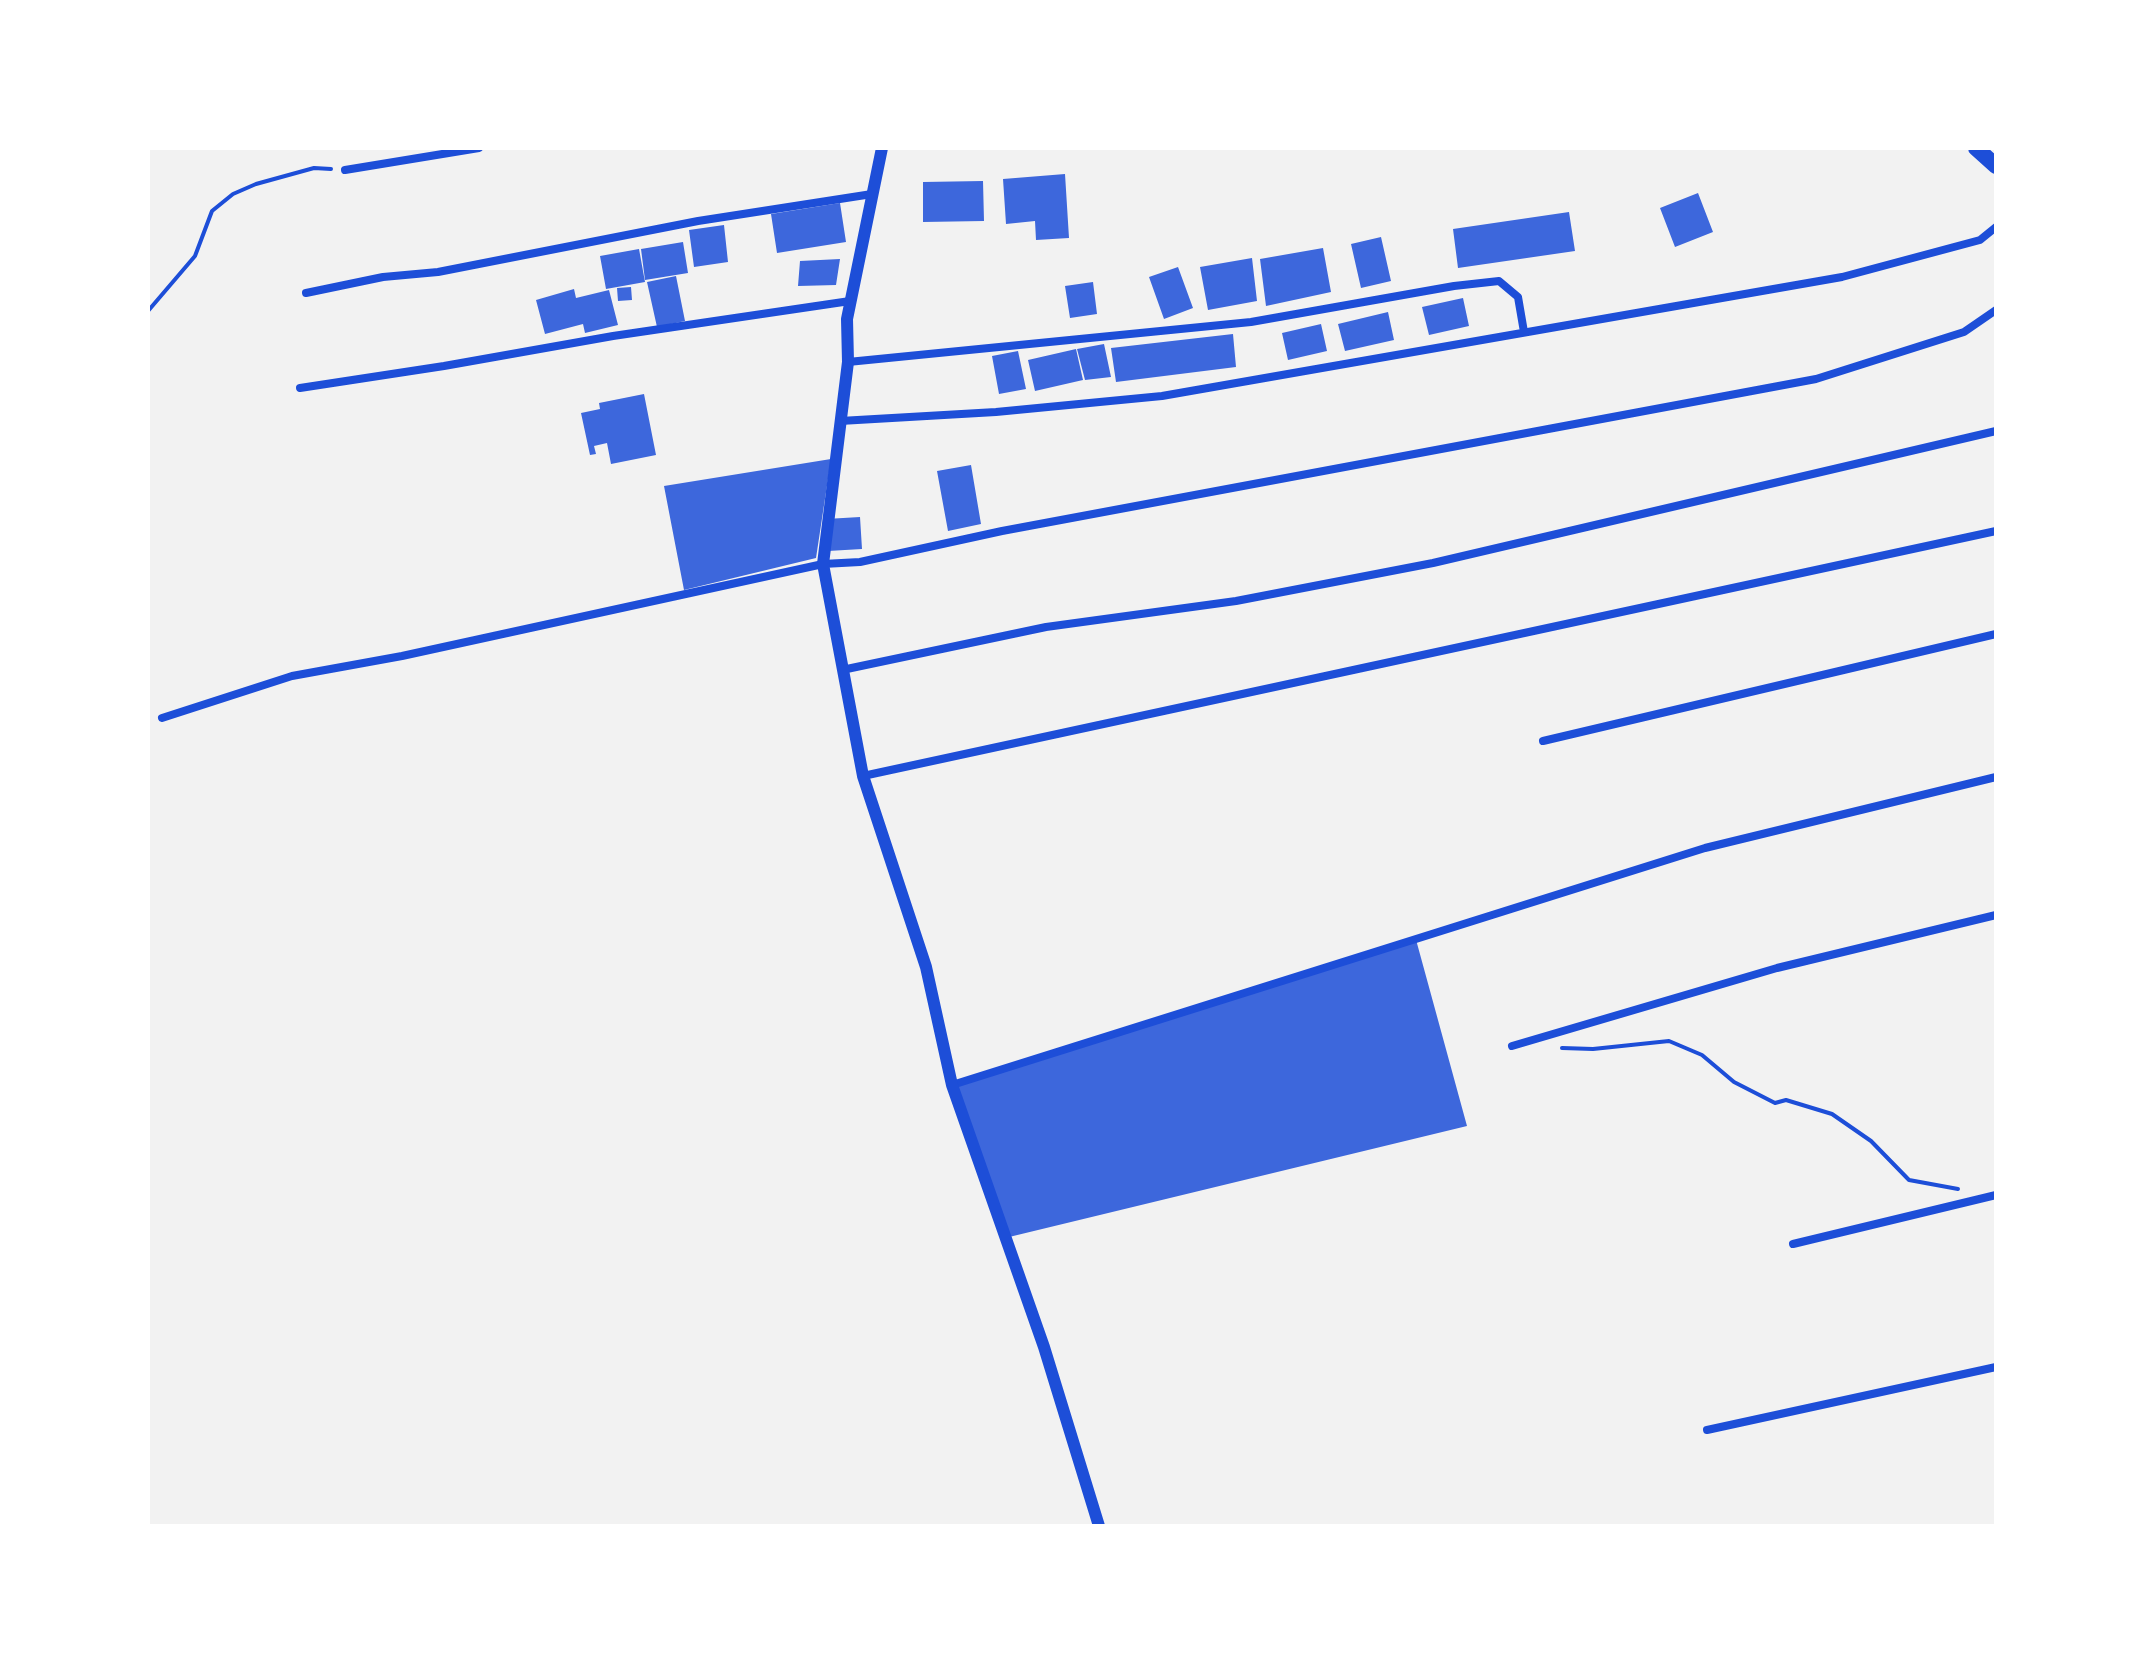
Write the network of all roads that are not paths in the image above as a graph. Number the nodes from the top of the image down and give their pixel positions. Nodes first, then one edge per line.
1 (476, 148) edge
2 (882, 148) edge
3 (1976, 148) edge
4 (1996, 166) edge
5 (345, 170) road end
6 (872, 194) junction
7 (1996, 227) edge
8 (306, 293) dead end
9 (850, 301) junction
10 (1996, 310) edge
11 (1524, 332) junction
12 (848, 362) junction
13 (300, 388) dead end
14 (840, 421) junction
15 (1996, 431) edge
16 (1996, 531) edge
17 (823, 564) junction
18 (1996, 634) edge
19 (842, 670) junction
20 (162, 718) dead end
21 (1543, 741) dead end
22 (863, 776) junction
23 (1996, 777) edge
24 (1996, 915) edge
25 (1512, 1046) dead end
26 (952, 1085) junction
27 (1996, 1195) edge
28 (1793, 1244) dead end
29 (1996, 1367) edge
30 (1707, 1430) dead end
31 (1099, 1526) edge

1 - 5 street
2 - 6 street
3 - 4 main road
6 - 8 street
6 - 9 street
7 - 11 street
9 - 12 street
9 - 13 street
10 - 17 street
11 - 12 street
11 - 14 street
12 - 14 street
14 - 17 street
15 - 19 street
16 - 22 street
17 - 19 street
17 - 20 street
18 - 21 street
19 - 22 street
22 - 26 street
23 - 26 street
24 - 25 street
26 - 31 street
27 - 28 street
29 - 30 street

